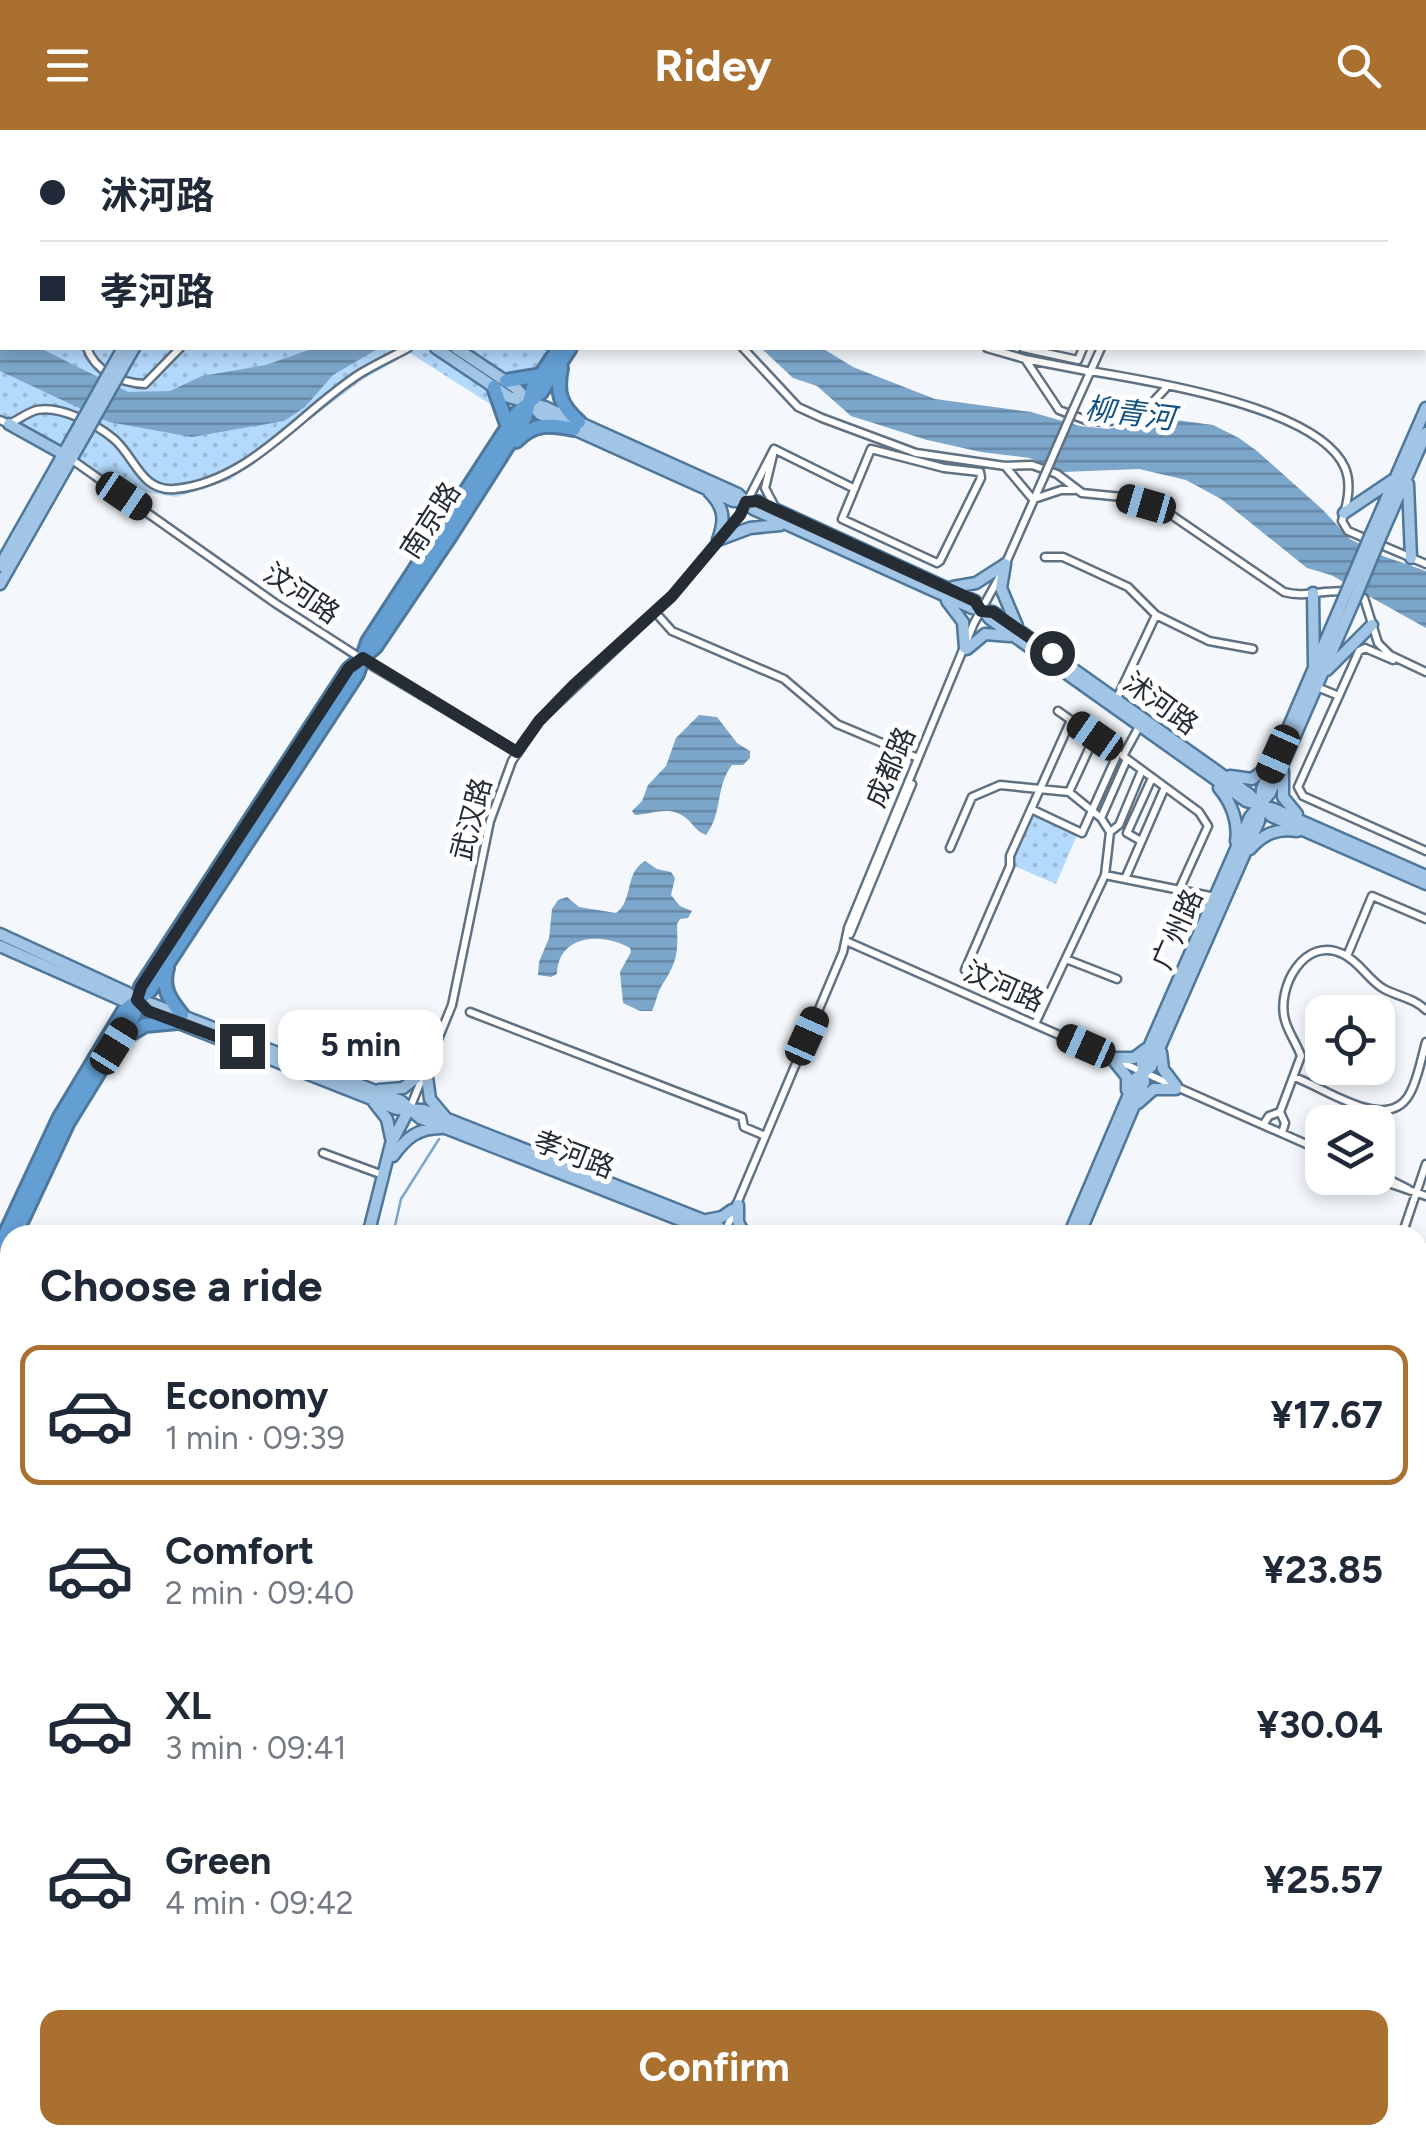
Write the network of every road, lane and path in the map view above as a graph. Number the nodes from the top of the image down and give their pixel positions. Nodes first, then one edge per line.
1 (87, 350) edge
2 (123, 350) edge
3 (132, 350) edge
4 (178, 350) edge
5 (404, 350) edge
6 (446, 350) edge
7 (745, 350) edge
8 (994, 350) edge
9 (1032, 350) edge
10 (1083, 350) edge
11 (1098, 350) edge
12 (564, 351) edge
13 (1024, 359) junction
14 (118, 366) junction
15 (1088, 371) junction
16 (541, 375) junction
17 (500, 384) junction
18 (1167, 387) junction
19 (528, 403) junction
20 (1426, 408) edge
21 (5, 422) edge
22 (508, 426) junction
23 (577, 426) junction
24 (1426, 433) edge
25 (774, 449) junction
26 (66, 456) junction
27 (500, 457) junction
28 (1005, 466) junction
29 (1408, 474) junction
30 (1395, 479) junction
31 (706, 488) junction
32 (854, 488) junction
33 (1075, 490) junction
34 (1033, 498) junction
35 (746, 502) junction
36 (1363, 502) junction
37 (776, 510) junction
38 (1344, 513) junction
39 (1384, 517) junction
40 (1408, 521) junction
41 (788, 525) junction
42 (718, 540) junction
43 (1045, 556) dead end
44 (1411, 558) junction
45 (1426, 564) edge
46 (0, 566) edge
47 (1002, 567) junction
48 (0, 584) edge
49 (942, 590) junction
50 (1313, 593) junction
51 (981, 611) junction
52 (655, 612) junction
53 (1156, 615) junction
54 (1340, 622) junction
55 (1314, 625) junction
56 (1372, 626) junction
57 (1018, 634) junction
58 (1354, 642) junction
59 (966, 649) junction
60 (1254, 649) dead end
61 (363, 658) junction
62 (1318, 673) junction
63 (1426, 674) edge
64 (1317, 687) junction
65 (1339, 696) junction
66 (1117, 698) junction
67 (1058, 710) dead end
68 (1071, 720) junction
69 (1140, 725) junction
70 (1095, 736) junction
71 (517, 752) junction
72 (1123, 756) junction
73 (1281, 757) junction
74 (918, 758) junction
75 (1142, 770) junction
76 (1212, 773) junction
77 (1152, 778) junction
78 (1165, 787) junction
79 (1041, 788) junction
80 (1070, 792) junction
81 (1112, 792) junction
82 (1130, 799) junction
83 (1260, 807) junction
84 (1032, 809) junction
85 (1092, 810) junction
86 (1101, 818) junction
87 (1313, 830) junction
88 (1110, 832) junction
89 (1141, 842) junction
90 (950, 848) dead end
91 (1426, 851) edge
92 (1238, 856) junction
93 (1105, 875) junction
94 (1426, 876) edge
95 (1126, 879) junction
96 (1426, 884) edge
97 (1179, 890) junction
98 (1216, 897) junction
99 (1426, 918) edge
100 (0, 934) edge
101 (846, 941) junction
102 (0, 946) edge
103 (1347, 956) junction
104 (1066, 959) junction
105 (168, 962) junction
106 (965, 970) dead end
107 (1118, 979) dead end
108 (137, 1000) junction
109 (1426, 1010) edge
110 (470, 1012) dead end
111 (179, 1018) junction
112 (1035, 1024) junction
113 (1426, 1042) edge
114 (1156, 1045) junction
115 (114, 1046) junction
116 (1111, 1058) junction
117 (426, 1070) junction
118 (1144, 1073) junction
119 (1294, 1077) junction
120 (1176, 1088) junction
121 (371, 1094) junction
122 (409, 1109) junction
123 (1128, 1109) junction
124 (1280, 1112) junction
125 (449, 1124) junction
126 (1263, 1125) junction
127 (1282, 1133) junction
128 (763, 1136) junction
129 (1305, 1144) edge
130 (1305, 1145) edge
131 (392, 1150) junction
132 (323, 1153) dead end
133 (1426, 1167) edge
134 (383, 1174) junction
135 (1395, 1185) edge
136 (1415, 1194) junction
137 (1426, 1198) edge
138 (735, 1208) junction
139 (10, 1225) edge
140 (21, 1225) edge
141 (374, 1225) edge
142 (374, 1225) edge
143 (698, 1225) edge
144 (707, 1225) edge
145 (728, 1225) edge
146 (739, 1225) edge
147 (1074, 1225) edge
148 (1084, 1225) edge
149 (1404, 1225) edge

1 - 4 street
2 - 14 main road
3 - 14 main road
5 - 21 street
6 - 17 main road, 沭河路
7 - 28 street
8 - 13 street
9 - 10 street
11 - 15 street
12 - 16 highway, 南京路
12 - 19 highway, 南京路
12 - 23 highway
13 - 15 street
13 - 18 street
14 - 26 main road, bridge
15 - 18 street
15 - 34 street, 成都路, bridge
16 - 17 highway
16 - 19 highway, 南京路
17 - 19 main road, 沭河路
17 - 22 highway
18 - 38 street
19 - 22 highway, 南京路
19 - 23 main road, 沭河路
19 - 27 highway, 南京路
20 - 30 main road
21 - 26 main road
22 - 61 highway, 南京路
23 - 27 highway
23 - 31 main road, 沭河路
23 - 35 main road, 沭河路
24 - 29 main road
25 - 32 street
25 - 35 street, 武汉路
25 - 37 street
26 - 46 main road
26 - 48 main road
26 - 61 street, 汶河路
27 - 61 highway, 南京路
28 - 33 street
28 - 34 street
29 - 39 main road
29 - 40 main road
30 - 36 main road
30 - 39 main road
31 - 35 main road, 沭河路
31 - 42 main road
32 - 32 street
33 - 34 street
33 - 50 street
34 - 47 street, 成都路
35 - 37 main road, 沭河路
35 - 41 main road, 沭河路
35 - 42 street, 武汉路
36 - 38 main road
36 - 39 main road
37 - 49 main road, 沭河路
38 - 44 street
39 - 40 main road
39 - 54 main road, 广州路, bridge
40 - 44 main road
41 - 42 main road
41 - 49 main road, 沭河路
42 - 52 street, 武汉路
43 - 53 street
44 - 45 street
47 - 49 main road
47 - 51 street, 成都路
47 - 57 main road
49 - 51 main road, 沭河路
49 - 59 main road
50 - 55 main road
50 - 56 street
51 - 57 main road, 沭河路
51 - 59 street, 成都路
52 - 71 street, 武汉路
52 - 74 street
53 - 60 street
53 - 66 street
54 - 55 main road
54 - 58 main road
54 - 62 main road, 广州路
55 - 62 main road
56 - 58 main road
56 - 63 street
57 - 59 main road
57 - 66 main road, 沭河路
57 - 69 main road, 沭河路
58 - 62 main road
59 - 74 street, 成都路
59 - 101 street, 成都路
61 - 71 street, 汶河路
61 - 105 highway, 南京路
61 - 108 highway, 南京路
62 - 64 main road, 广州路
62 - 73 main road, 广州路
63 - 65 street
64 - 65 street
64 - 73 main road, 广州路
65 - 91 street
66 - 76 main road, 沭河路
67 - 68 street
68 - 70 street
68 - 79 street
69 - 72 street
69 - 76 main road, 沭河路
70 - 72 street
70 - 80 street
71 - 117 street, 武汉路
72 - 75 street
72 - 81 street
72 - 85 street
73 - 76 main road
73 - 83 main road, 广州路
73 - 87 main road
74 - 101 street, 成都路
75 - 77 street
75 - 82 street
76 - 83 main road, 沭河路
76 - 92 main road
77 - 78 street
77 - 89 street
78 - 89 street
78 - 97 street
79 - 80 street
79 - 84 street
79 - 90 street
80 - 85 street
81 - 82 street
81 - 86 street
82 - 88 street
83 - 87 main road, 沭河路
83 - 92 main road, 广州路
84 - 85 street
84 - 106 street
85 - 86 street
86 - 88 street
87 - 92 main road
87 - 94 main road, 沭河路
87 - 96 main road, 沭河路
88 - 93 street
89 - 95 street
92 - 98 main road, 广州路
92 - 114 main road, 广州路
93 - 95 street
93 - 104 street
95 - 97 street
97 - 98 street
98 - 114 main road, 广州路
99 - 103 street
100 - 108 main road, 孝河路
101 - 112 street, 汶河路
101 - 128 street, 成都路
101 - 138 street, 成都路
102 - 108 main road, 孝河路
103 - 109 street
103 - 119 street
104 - 107 street
104 - 112 street
105 - 108 highway, 南京路
105 - 111 highway
108 - 111 main road, 孝河路
108 - 115 highway, 南京路
108 - 139 highway, 南京路
110 - 128 street
111 - 115 highway
111 - 121 main road, 孝河路
112 - 116 street, 汶河路
113 - 119 street
114 - 116 main road
114 - 118 main road, 广州路
114 - 120 main road
115 - 140 highway, 南京路
116 - 118 street, 汶河路
116 - 123 main road
117 - 121 main road
117 - 122 street, 武汉路
117 - 125 main road
118 - 120 street, 汶河路
118 - 123 main road, 广州路
119 - 124 street
120 - 123 main road
120 - 126 street, 汶河路
120 - 130 street, 汶河路
121 - 122 main road, 孝河路
121 - 131 main road
122 - 125 main road, 孝河路
122 - 131 main road, 武汉路
123 - 147 main road, 广州路
123 - 148 main road, 广州路
124 - 126 street
124 - 127 street
125 - 131 main road
125 - 143 main road, 孝河路
126 - 127 street, 汶河路
127 - 129 street, 汶河路
128 - 138 street, 成都路
131 - 134 main road, 武汉路
131 - 141 main road, 武汉路
132 - 134 street
133 - 136 street
134 - 142 main road, 武汉路
135 - 136 street
136 - 137 street
136 - 149 street
138 - 144 main road
138 - 145 street, 成都路
138 - 146 main road

